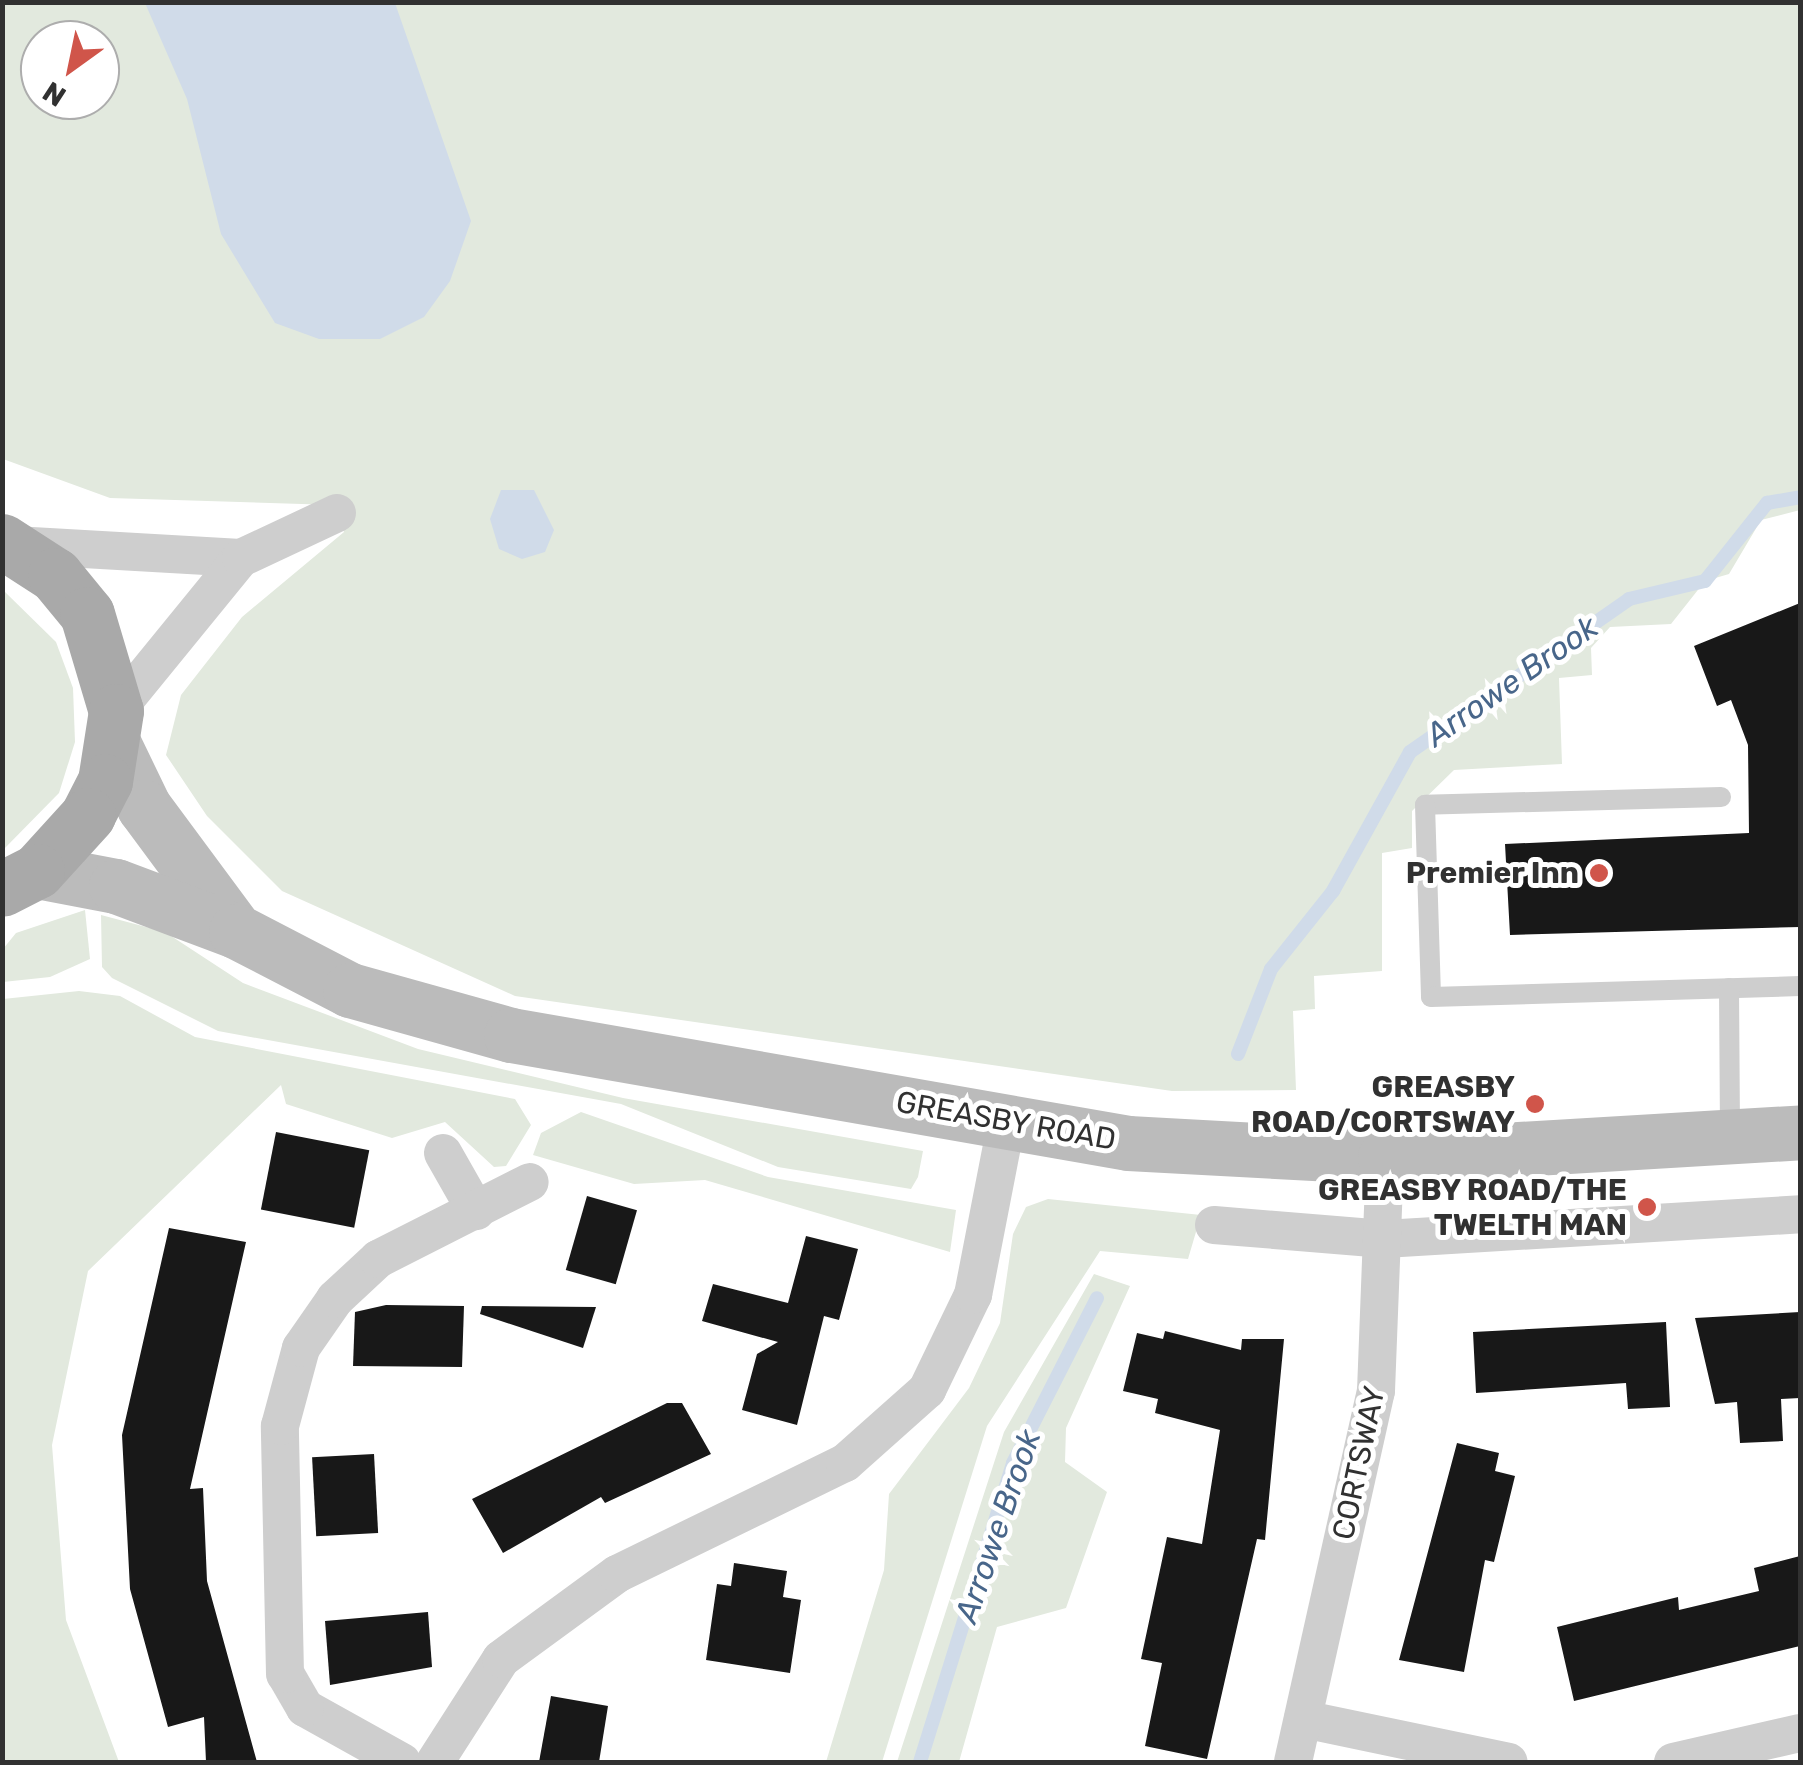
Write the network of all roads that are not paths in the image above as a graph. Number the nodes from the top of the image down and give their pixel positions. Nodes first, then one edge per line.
1 (338, 513) dead end
2 (8, 543) edge
3 (241, 558) junction
4 (115, 728) junction
5 (1721, 797) dead end
6 (16, 889) edge
7 (236, 931) junction
8 (1800, 986) edge
9 (1729, 988) junction
10 (1007, 1120) junction
11 (1800, 1132) edge
12 (1730, 1136) junction
13 (443, 1153) dead end
14 (1385, 1158) junction
15 (530, 1182) dead end
16 (476, 1211) junction
17 (1800, 1214) edge
18 (1214, 1225) dead end
19 (1384, 1239) junction
20 (1303, 1719) junction
21 (1800, 1733) edge
22 (402, 1762) edge
23 (436, 1762) edge
24 (1293, 1762) edge
25 (1509, 1762) edge
26 (1673, 1762) edge

1 - 3 street
2 - 3 street
2 - 4 main road
3 - 4 street
4 - 6 main road
4 - 7 main road, GREASBY ROAD
5 - 9 lane
6 - 7 main road, GREASBY ROAD
7 - 10 main road, GREASBY ROAD
8 - 9 lane
9 - 12 lane
10 - 14 main road, GREASBY ROAD
10 - 23 street
11 - 12 main road, GREASBY ROAD
12 - 14 main road, GREASBY ROAD
13 - 16 street
14 - 19 street, CORTSWAY
15 - 16 street
16 - 22 street
17 - 19 street
18 - 19 street
19 - 20 street, CORTSWAY
20 - 24 street, CORTSWAY
20 - 25 street
21 - 26 street

